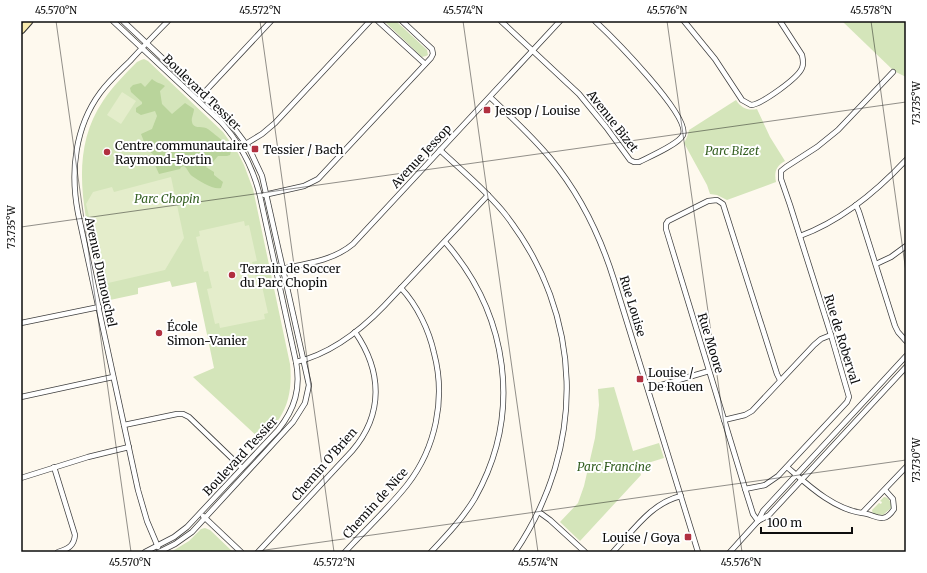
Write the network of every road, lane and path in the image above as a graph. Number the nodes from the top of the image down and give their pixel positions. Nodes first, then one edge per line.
1 (29, 21) edge
2 (113, 21) edge
3 (123, 21) edge
4 (168, 21) edge
5 (272, 21) edge
6 (370, 21) edge
7 (378, 21) edge
8 (402, 21) edge
9 (501, 21) edge
10 (560, 21) edge
11 (595, 21) edge
12 (684, 21) edge
13 (780, 21) edge
14 (21, 30) edge
15 (147, 43) junction
16 (142, 48) junction
17 (534, 51) junction
18 (425, 64) junction
19 (893, 72) dead end
20 (202, 94) junction
21 (490, 97) junction
22 (197, 99) junction
23 (246, 143) junction
24 (241, 147) junction
25 (440, 150) junction
26 (906, 160) edge
27 (267, 195) junction
28 (488, 195) junction
29 (260, 196) junction
30 (856, 205) junction
31 (800, 236) junction
32 (444, 242) junction
33 (906, 246) edge
34 (876, 264) junction
35 (282, 269) junction
36 (276, 270) junction
37 (401, 288) junction
38 (99, 307) junction
39 (21, 323) edge
40 (355, 332) junction
41 (831, 335) junction
42 (906, 341) edge
43 (906, 356) edge
44 (303, 360) junction
45 (296, 362) junction
46 (906, 368) edge
47 (709, 371) junction
48 (114, 377) junction
49 (780, 380) junction
50 (648, 389) junction
51 (21, 396) edge
52 (724, 420) junction
53 (124, 425) junction
54 (129, 447) junction
55 (788, 467) junction
56 (906, 467) edge
57 (54, 468) junction
58 (242, 468) junction
59 (796, 475) junction
60 (21, 478) edge
61 (802, 480) junction
62 (745, 489) junction
63 (885, 490) junction
64 (681, 496) junction
65 (539, 512) junction
66 (863, 512) junction
67 (200, 513) junction
68 (205, 518) junction
69 (758, 521) junction
70 (158, 546) junction
71 (58, 552) edge
72 (145, 552) edge
73 (160, 552) edge
74 (241, 552) edge
75 (258, 552) edge
76 (345, 552) edge
77 (431, 552) edge
78 (515, 552) edge
79 (585, 552) edge
80 (613, 552) edge
81 (698, 552) edge
82 (730, 552) edge

1 - 14 street
2 - 16 street, Boulevard Tessier
3 - 15 street, Boulevard Tessier
4 - 15 street, Avenue Dumouchel
5 - 20 street
6 - 23 street
7 - 18 street
8 - 18 street
9 - 17 street, Avenue Bizet
10 - 17 street, Avenue Jessop
11 - 17 street, Avenue Bizet
12 - 13 street
15 - 16 street, Avenue Dumouchel
15 - 20 street, Boulevard Tessier
16 - 22 street, Boulevard Tessier
16 - 38 street, Avenue Dumouchel
17 - 21 street, Avenue Jessop
18 - 27 street
19 - 31 street, Rue de Roberval
20 - 22 street
20 - 23 street, Boulevard Tessier
21 - 25 street, Avenue Jessop
21 - 50 street, Rue Louise
22 - 24 street, Boulevard Tessier
23 - 24 street
23 - 27 street, Boulevard Tessier
24 - 29 street, Boulevard Tessier
25 - 28 street
25 - 35 street, Avenue Jessop
26 - 30 street
27 - 29 street
27 - 35 street, Boulevard Tessier
28 - 32 street
28 - 65 street
29 - 36 street, Boulevard Tessier
30 - 31 street
30 - 34 street
31 - 41 street, Rue de Roberval
32 - 37 street
32 - 77 street
33 - 34 street
34 - 42 street
35 - 36 street, Avenue Jessop
35 - 44 street, Boulevard Tessier
36 - 45 street, Boulevard Tessier
37 - 40 street
37 - 76 street, Chemin de Nice
38 - 39 street
38 - 48 street, Avenue Dumouchel
40 - 44 street
40 - 75 street, Chemin O'Brien
41 - 49 street
41 - 55 street, Rue de Roberval
43 - 59 street
44 - 45 street
44 - 68 street, Boulevard Tessier
45 - 58 street, Boulevard Tessier
46 - 61 street
47 - 49 street, Rue Moore
47 - 50 street
47 - 52 street, Rue Moore
48 - 51 street
48 - 53 street, Avenue Dumouchel
49 - 52 street
50 - 64 street, Rue Louise
52 - 62 street, Rue Moore
53 - 54 street, Avenue Dumouchel
53 - 58 street
54 - 57 street
54 - 70 street, Avenue Dumouchel
55 - 59 street
55 - 62 street, Rue de Roberval
56 - 63 street
57 - 60 street
57 - 71 street
58 - 67 street, Boulevard Tessier
59 - 61 street
59 - 69 street
61 - 66 street
61 - 69 street
62 - 69 street, Rue Moore
63 - 66 street
63 - 66 street
64 - 80 street
64 - 81 street, Rue Louise
65 - 78 street
65 - 79 street
67 - 68 street
67 - 70 street, Boulevard Tessier
68 - 73 street, Boulevard Tessier
68 - 74 street
69 - 82 street
70 - 72 street, Boulevard Tessier
70 - 73 street, Avenue Dumouchel

